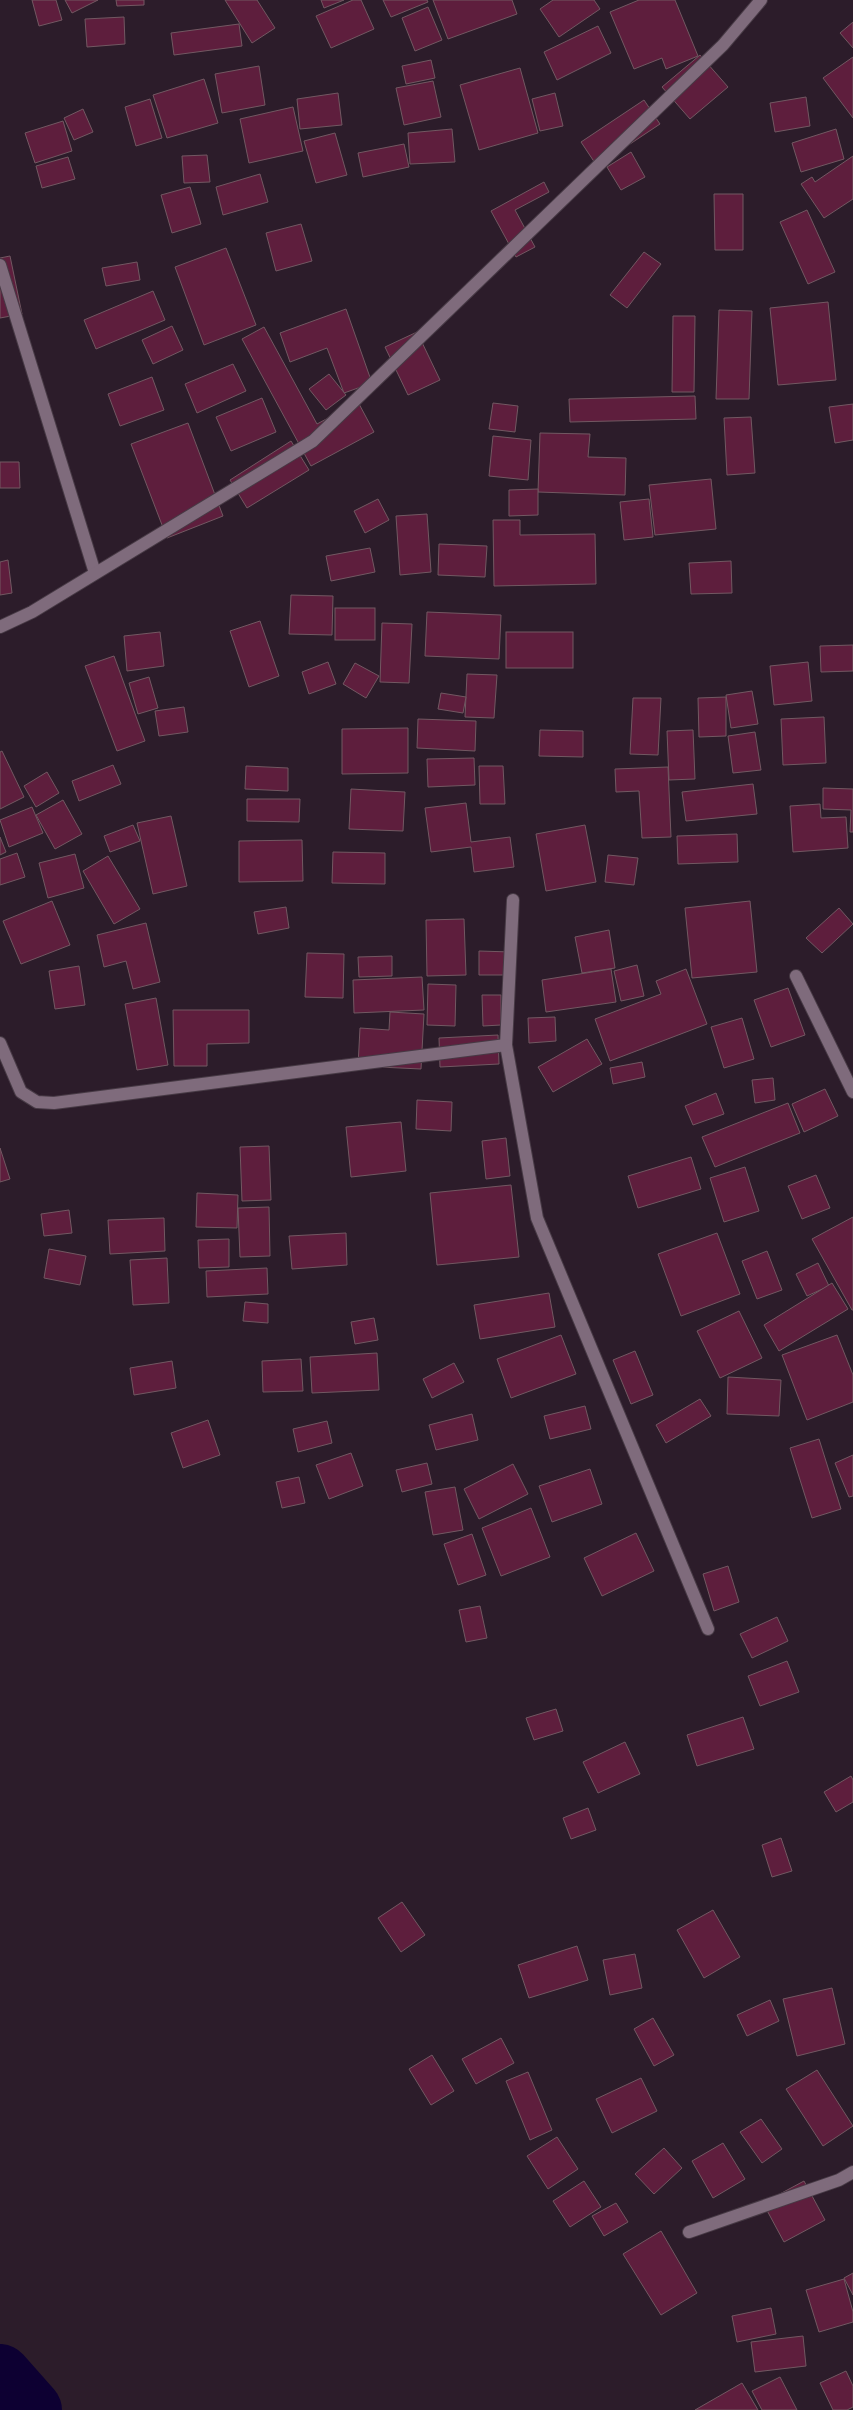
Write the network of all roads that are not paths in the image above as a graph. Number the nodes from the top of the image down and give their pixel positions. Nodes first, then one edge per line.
1 (761, 0) edge
2 (0, 265) edge
3 (95, 573) junction
4 (0, 627) edge
5 (513, 900) dead end
6 (796, 976) dead end
7 (0, 1043) edge
8 (506, 1045) junction
9 (853, 1092) edge
10 (708, 1629) dead end
11 (853, 2172) edge
12 (689, 2232) dead end

1 - 3 street
2 - 3 street
3 - 4 street
5 - 8 street
6 - 9 street
7 - 8 street
8 - 10 street
11 - 12 street

